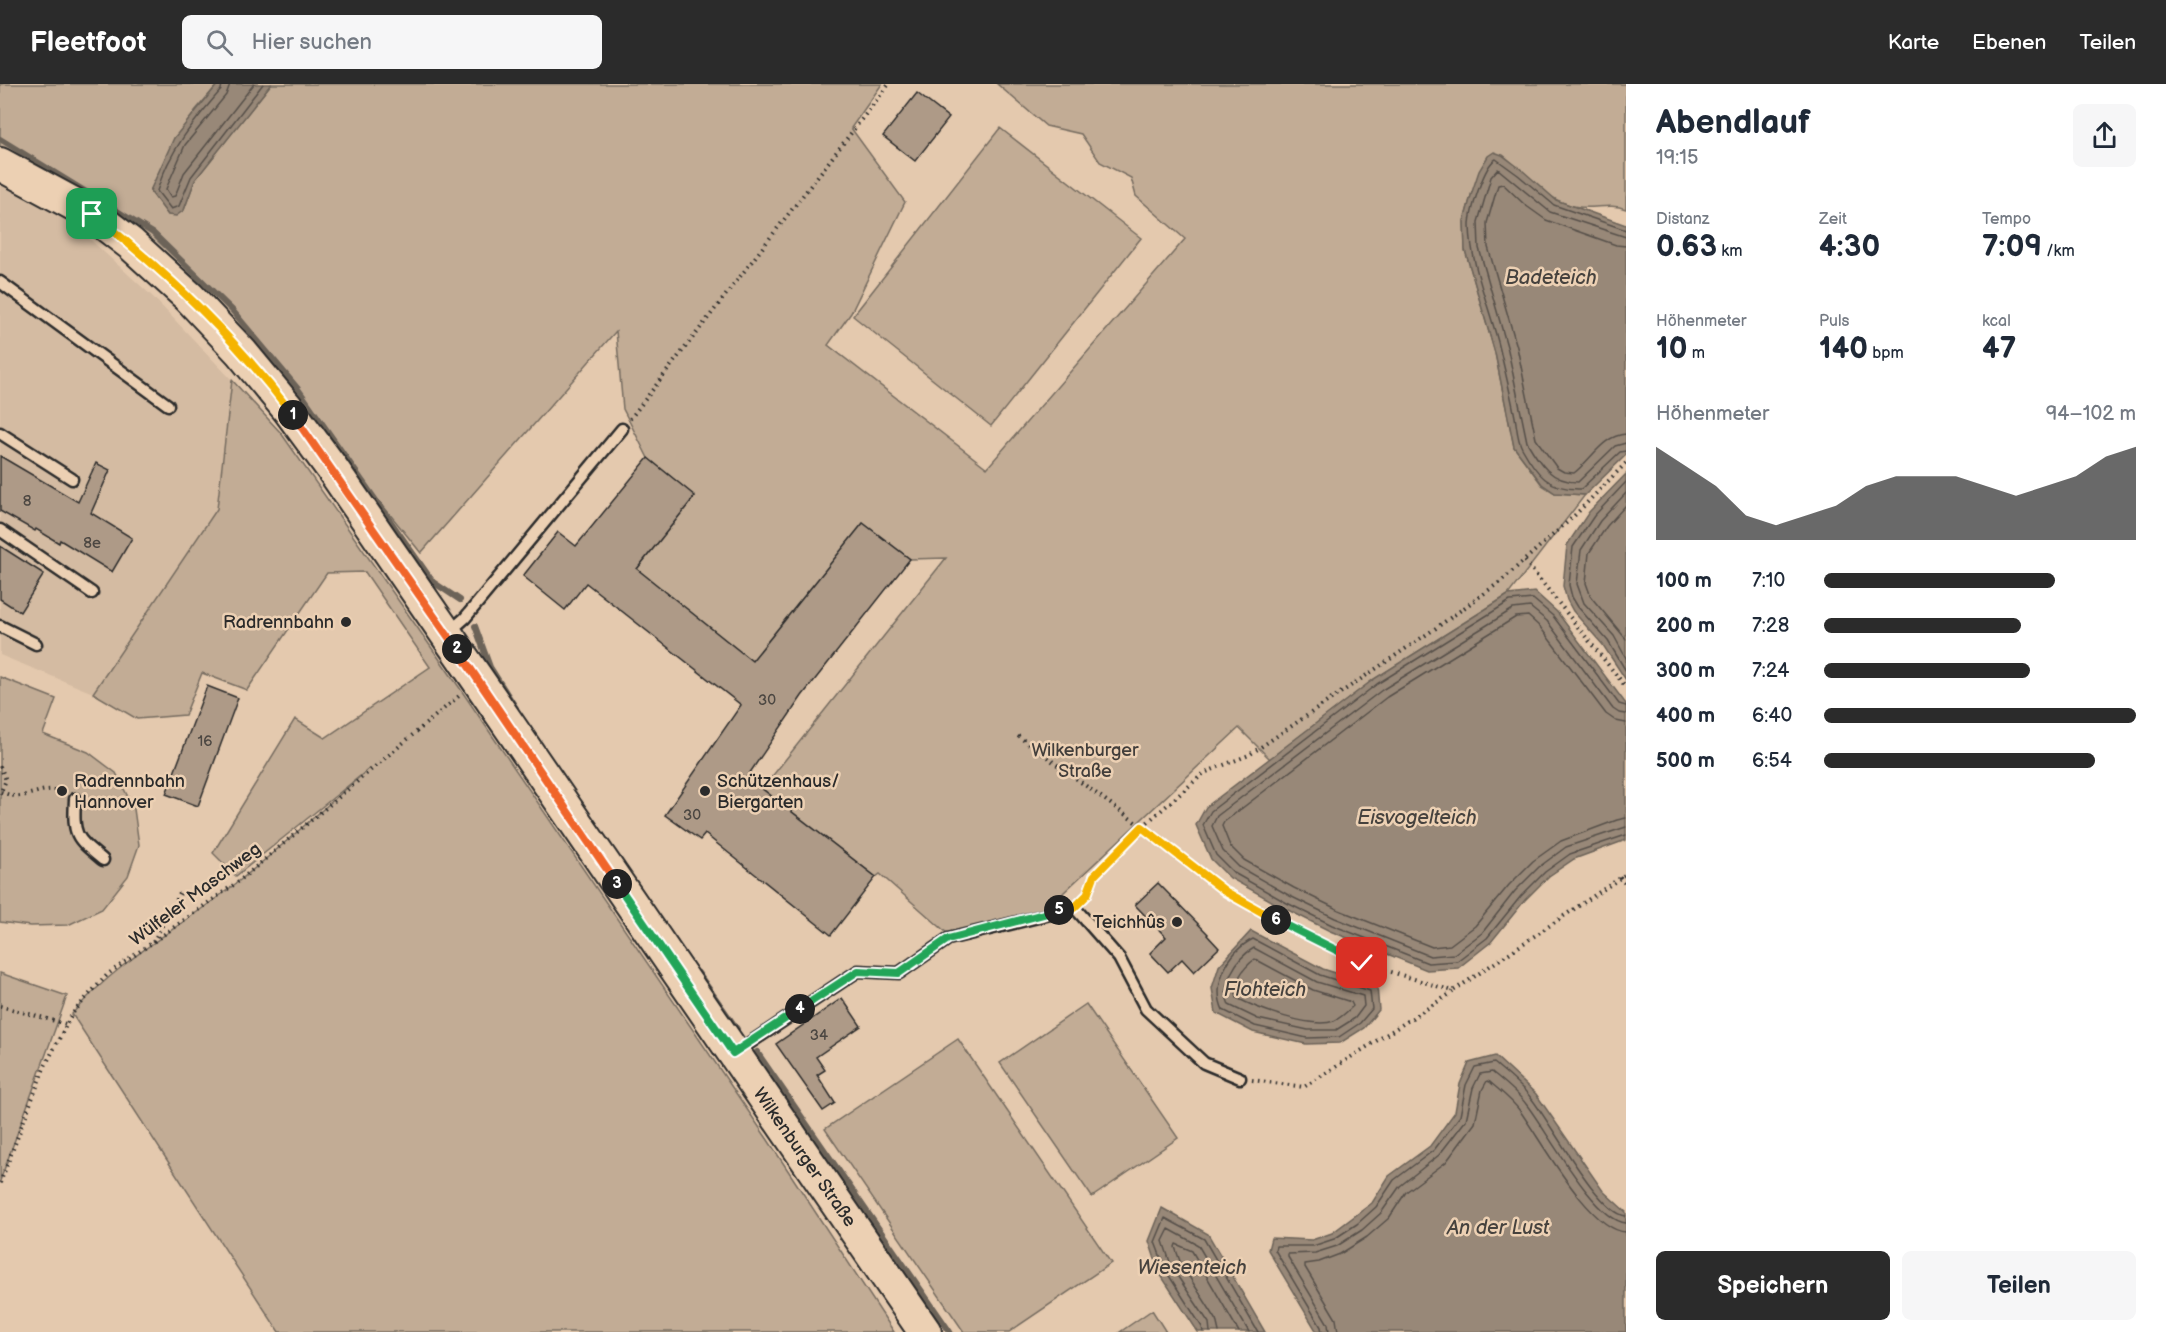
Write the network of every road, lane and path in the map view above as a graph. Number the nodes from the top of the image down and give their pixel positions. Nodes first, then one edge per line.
1 (889, 84) edge
2 (0, 164) edge
3 (0, 282) edge
4 (168, 405) dead end
5 (622, 429) joint
6 (0, 433) edge
7 (1626, 463) edge
8 (72, 479) dead end
9 (0, 530) edge
10 (1525, 561) junction
11 (92, 593) dead end
12 (0, 626) edge
13 (447, 634) junction
14 (36, 644) dead end
15 (478, 680) junction
16 (1626, 687) edge
17 (1018, 736) dead end
18 (0, 766) edge
19 (0, 793) edge
20 (75, 799) joint
21 (1142, 827) junction
22 (103, 860) dead end
23 (1626, 873) edge
24 (1620, 878) junction
25 (1626, 885) edge
26 (182, 890) dead end
27 (1074, 908) junction
28 (152, 944) junction
29 (1454, 991) junction
30 (0, 1006) edge
31 (66, 1024) junction
32 (733, 1053) junction
33 (1240, 1078) joint
34 (0, 1183) edge
35 (925, 1332) edge

1 - 5 path
2 - 13 main road, Wilkenburger Straße
3 - 4 lane
5 - 13 lane
6 - 8 lane
7 - 10 path
9 - 11 lane
10 - 16 path
10 - 21 path
12 - 14 lane
13 - 15 main road, Wilkenburger Straße
15 - 28 path, Wülfeler Maschweg
15 - 32 main road, Wilkenburger Straße
17 - 21 path
18 - 19 path
19 - 20 path
20 - 22 lane
21 - 27 path
21 - 29 path
23 - 24 path
24 - 25 path
24 - 29 path
26 - 28 path
27 - 32 lane
27 - 33 lane
28 - 31 path, Wülfeler Maschweg
29 - 33 path
30 - 31 path
31 - 34 path, Wülfeler Maschweg
32 - 35 main road, Wilkenburger Straße

